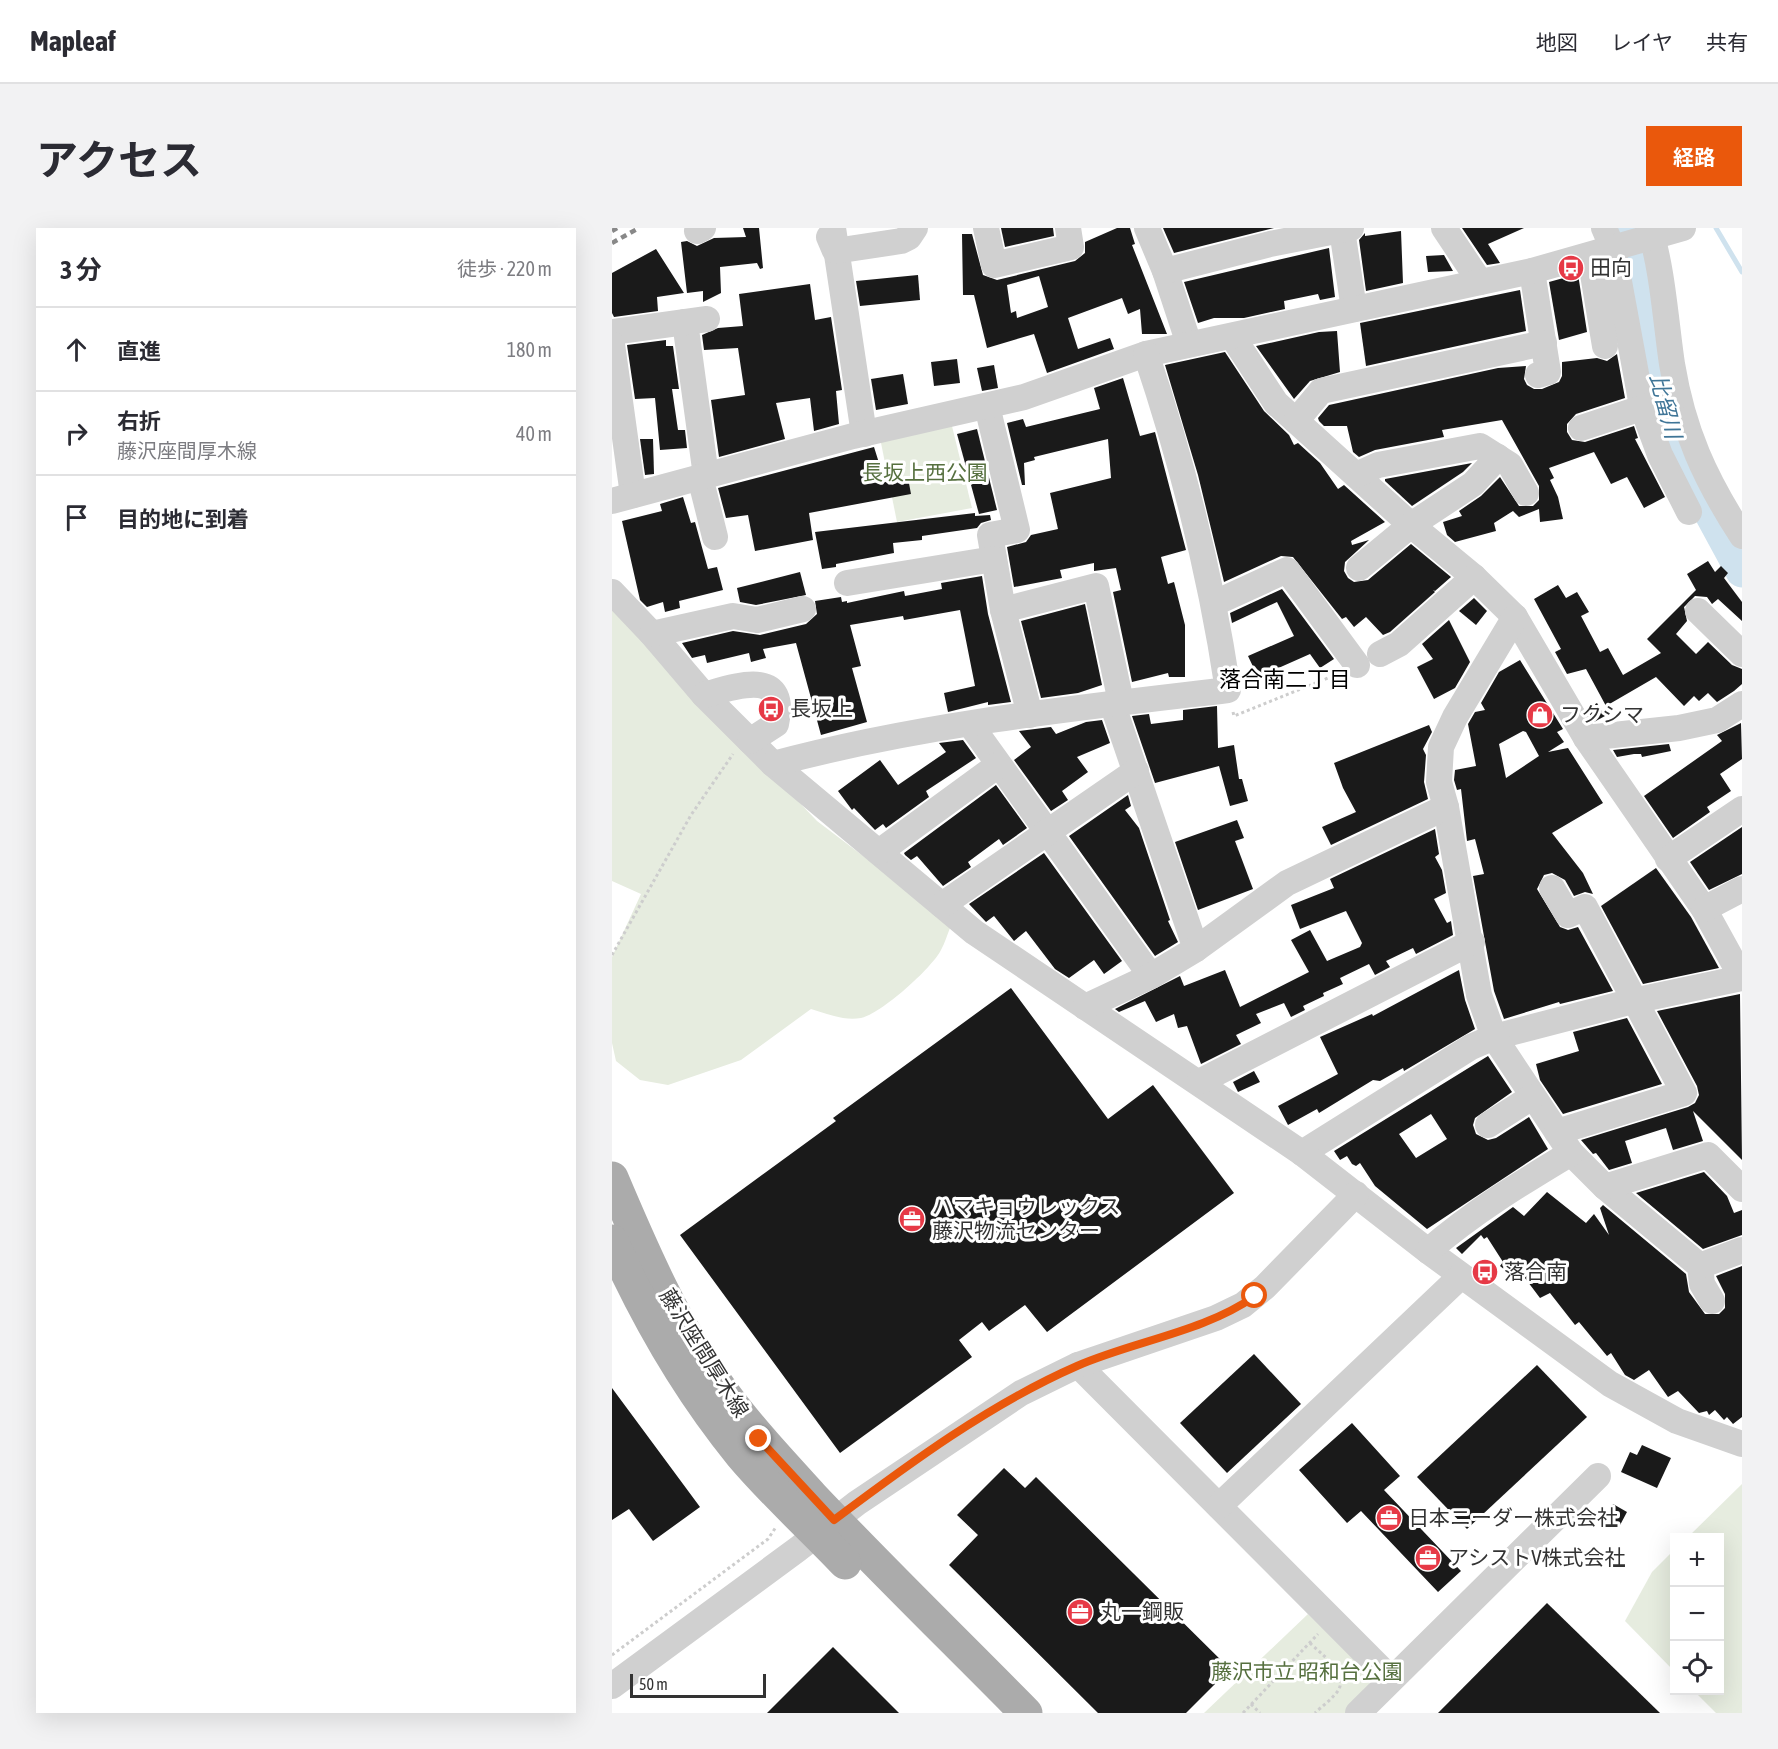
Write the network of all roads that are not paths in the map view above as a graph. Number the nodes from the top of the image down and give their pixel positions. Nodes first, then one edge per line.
1 (915, 228) edge
2 (986, 228) edge
3 (1068, 228) edge
4 (1148, 228) edge
5 (1444, 228) edge
6 (1683, 228) edge
7 (1346, 229) edge
8 (1649, 235) edge
9 (831, 236) edge
10 (1606, 245) edge
11 (1165, 271) junction
12 (1532, 271) junction
13 (1479, 282) junction
14 (1354, 309) junction
15 (612, 332) edge
16 (1232, 336) junction
17 (1630, 341) junction
18 (1544, 343) junction
19 (612, 344) edge
20 (1189, 344) junction
21 (1146, 354) junction
22 (1538, 375) dead end
23 (1675, 397) junction
24 (1644, 405) junction
25 (987, 406) junction
26 (1296, 421) junction
27 (1581, 428) dead end
28 (864, 434) junction
29 (1498, 457) junction
30 (1356, 475) junction
31 (703, 476) junction
32 (1526, 493) dead end
33 (623, 498) edge
34 (1689, 513) dead end
35 (1411, 525) junction
36 (1742, 536) edge
37 (715, 537) dead end
38 (994, 559) junction
39 (1359, 568) dead end
40 (1474, 577) junction
41 (847, 583) dead end
42 (612, 592) edge
43 (1215, 603) junction
44 (803, 609) dead end
45 (1003, 610) junction
46 (1698, 611) dead end
47 (1515, 617) junction
48 (652, 634) junction
49 (1380, 654) dead end
50 (1742, 654) edge
51 (1357, 665) road end
52 (704, 695) junction
53 (1117, 703) junction
54 (1742, 704) edge
55 (1030, 715) junction
56 (970, 724) junction
57 (1586, 738) junction
58 (741, 747) junction
59 (773, 764) junction
60 (998, 765) junction
61 (1136, 771) junction
62 (1446, 807) junction
63 (1742, 809) edge
64 (1046, 833) junction
65 (879, 852) junction
66 (1668, 860) junction
67 (1552, 888) dead end
68 (1742, 889) edge
69 (942, 905) junction
70 (1704, 909) junction
71 (1472, 942) junction
72 (1196, 949) junction
73 (1741, 973) edge
74 (1151, 976) junction
75 (1633, 1001) junction
76 (1085, 1007) junction
77 (1494, 1037) junction
78 (1199, 1082) junction
79 (1532, 1096) junction
80 (1488, 1125) dead end
81 (1557, 1132) junction
82 (1302, 1153) junction
83 (1571, 1153) junction
84 (612, 1178) edge
85 (1605, 1186) junction
86 (1742, 1189) edge
87 (1356, 1194) junction
88 (612, 1240) edge
89 (1742, 1250) edge
90 (1428, 1251) junction
91 (1700, 1266) junction
92 (1461, 1276) junction
93 (1712, 1301) dead end
94 (1078, 1365) junction
95 (1741, 1443) edge
96 (1598, 1476) dead end
97 (1219, 1506) junction
98 (825, 1527) junction
99 (1390, 1678) junction
100 (612, 1686) edge
101 (995, 1713) edge
102 (1026, 1713) edge
103 (1358, 1713) edge

1 - 9 street
2 - 3 street
4 - 11 street
5 - 13 street
6 - 8 street
7 - 11 street
7 - 14 street
8 - 10 street
8 - 23 street
9 - 28 street
10 - 12 street
10 - 17 street
10 - 17 street
11 - 20 street
12 - 13 street
12 - 18 street
13 - 14 street
14 - 16 street
15 - 31 street
16 - 20 street
16 - 26 street
17 - 24 street
18 - 22 street
18 - 26 street
19 - 33 street
20 - 21 street
21 - 25 street
21 - 43 street
23 - 24 street
23 - 36 street
24 - 27 street
24 - 34 street
25 - 28 street
25 - 38 street
26 - 30 street
28 - 31 street
29 - 30 street
29 - 32 street
29 - 35 street
30 - 35 street
31 - 33 street
31 - 37 street
35 - 39 street
35 - 40 street
38 - 41 street
38 - 45 street
40 - 47 street
40 - 49 street
42 - 48 street
43 - 51 street
43 - 53 street
44 - 48 street
45 - 53 street
45 - 55 street
46 - 50 street
47 - 57 street
47 - 62 street
48 - 52 street
52 - 58 street
52 - 58 street
53 - 55 street
53 - 61 street
54 - 57 street
55 - 56 street
56 - 59 street
56 - 60 street
57 - 66 street
58 - 59 street
59 - 65 street
60 - 64 street
60 - 65 street
61 - 64 street
61 - 72 street
62 - 71 street
62 - 72 street
63 - 66 street
64 - 69 street
64 - 74 street
65 - 69 street
66 - 70 street
67 - 75 street
68 - 70 street
69 - 76 street
70 - 73 street
71 - 77 street
71 - 78 street
72 - 74 street
73 - 75 street
74 - 76 street
75 - 77 street
75 - 81 street
76 - 78 street
77 - 79 street
77 - 82 street
78 - 82 street
79 - 80 street
79 - 81 street
81 - 83 street
82 - 87 street
83 - 85 street
83 - 90 street
84 - 98 main road, 藤沢座間厚木線
85 - 86 street
85 - 91 street
87 - 90 street
87 - 94 street
88 - 98 main road, 藤沢座間厚木線
89 - 91 street
90 - 92 street
91 - 93 street
92 - 95 street
92 - 97 street
94 - 97 street
94 - 98 street
96 - 99 street
97 - 99 street
98 - 100 street
98 - 101 main road, 藤沢座間厚木線
98 - 102 main road, 藤沢座間厚木線
99 - 103 street

